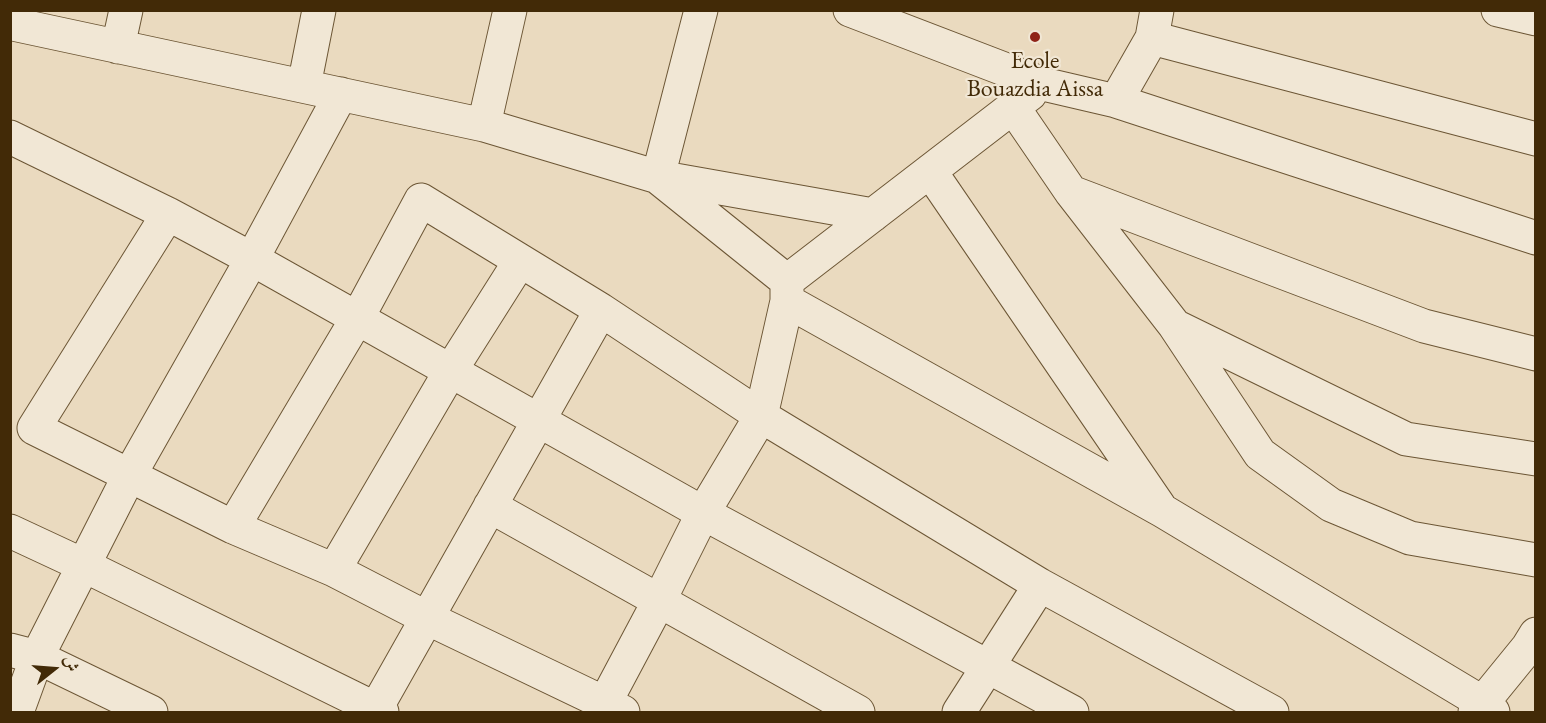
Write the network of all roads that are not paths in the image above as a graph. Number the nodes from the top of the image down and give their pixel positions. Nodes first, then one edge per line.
1 (11, 10) edge
2 (126, 10) edge
3 (319, 10) edge
4 (510, 10) edge
5 (700, 10) edge
6 (850, 10) edge
7 (1498, 10) edge
8 (1536, 19) edge
9 (1154, 24) edge
10 (118, 47) junction
11 (1043, 84) junction
12 (304, 86) junction
13 (341, 94) junction
14 (1116, 101) junction
15 (1013, 107) junction
16 (484, 125) junction
17 (10, 136) edge
18 (1536, 139) edge
19 (930, 171) junction
20 (658, 177) junction
21 (1071, 192) junction
22 (168, 214) junction
23 (873, 215) junction
24 (1536, 238) edge
25 (252, 260) junction
26 (520, 261) junction
27 (787, 291) junction
28 (601, 310) junction
29 (358, 317) junction
30 (1174, 326) junction
31 (1536, 354) edge
32 (451, 370) junction
33 (761, 416) junction
34 (539, 419) junction
35 (1536, 459) edge
36 (129, 476) junction
37 (490, 506) junction
38 (1163, 511) junction
39 (703, 513) junction
40 (233, 527) junction
41 (10, 531) edge
42 (1536, 560) edge
43 (83, 564) junction
44 (334, 570) junction
45 (1040, 585) junction
46 (659, 601) junction
47 (427, 618) junction
48 (1533, 644) edge
49 (24, 654) edge
50 (988, 667) junction
51 (609, 709) edge
52 (1484, 709) edge
53 (17, 712) edge
54 (151, 712) edge
55 (377, 712) edge
56 (858, 712) edge
57 (959, 712) edge
58 (1072, 712) edge
59 (1272, 712) edge

1 - 10 street
2 - 10 street
3 - 12 street
4 - 16 street
5 - 20 street
6 - 11 street
7 - 8 street
9 - 14 street
9 - 18 street
10 - 12 street
11 - 14 street
11 - 15 street
12 - 13 street
13 - 16 street
13 - 25 street
14 - 24 street
15 - 19 street
15 - 21 street
16 - 20 street
17 - 22 street
19 - 23 street
19 - 38 street
20 - 23 street
20 - 27 street
21 - 30 street
21 - 31 street
22 - 25 street
22 - 36 street
23 - 27 street
25 - 29 street
25 - 36 street
26 - 28 street
26 - 29 street
26 - 32 street
27 - 33 street
27 - 38 street
28 - 33 street
28 - 34 street
29 - 32 street
29 - 40 street
30 - 35 street
30 - 42 street
32 - 34 street
32 - 44 street
33 - 39 street
33 - 45 street
34 - 37 street
34 - 39 street
36 - 40 street
36 - 43 street
37 - 46 street
37 - 47 street
38 - 52 street
39 - 46 street
39 - 50 street
40 - 44 street
41 - 43 street
43 - 49 street
43 - 55 street
44 - 47 street
45 - 50 street
45 - 59 street
46 - 51 street
46 - 56 street
47 - 51 street
47 - 55 street
48 - 52 street
49 - 53 street
49 - 54 street
50 - 57 street
50 - 58 street

